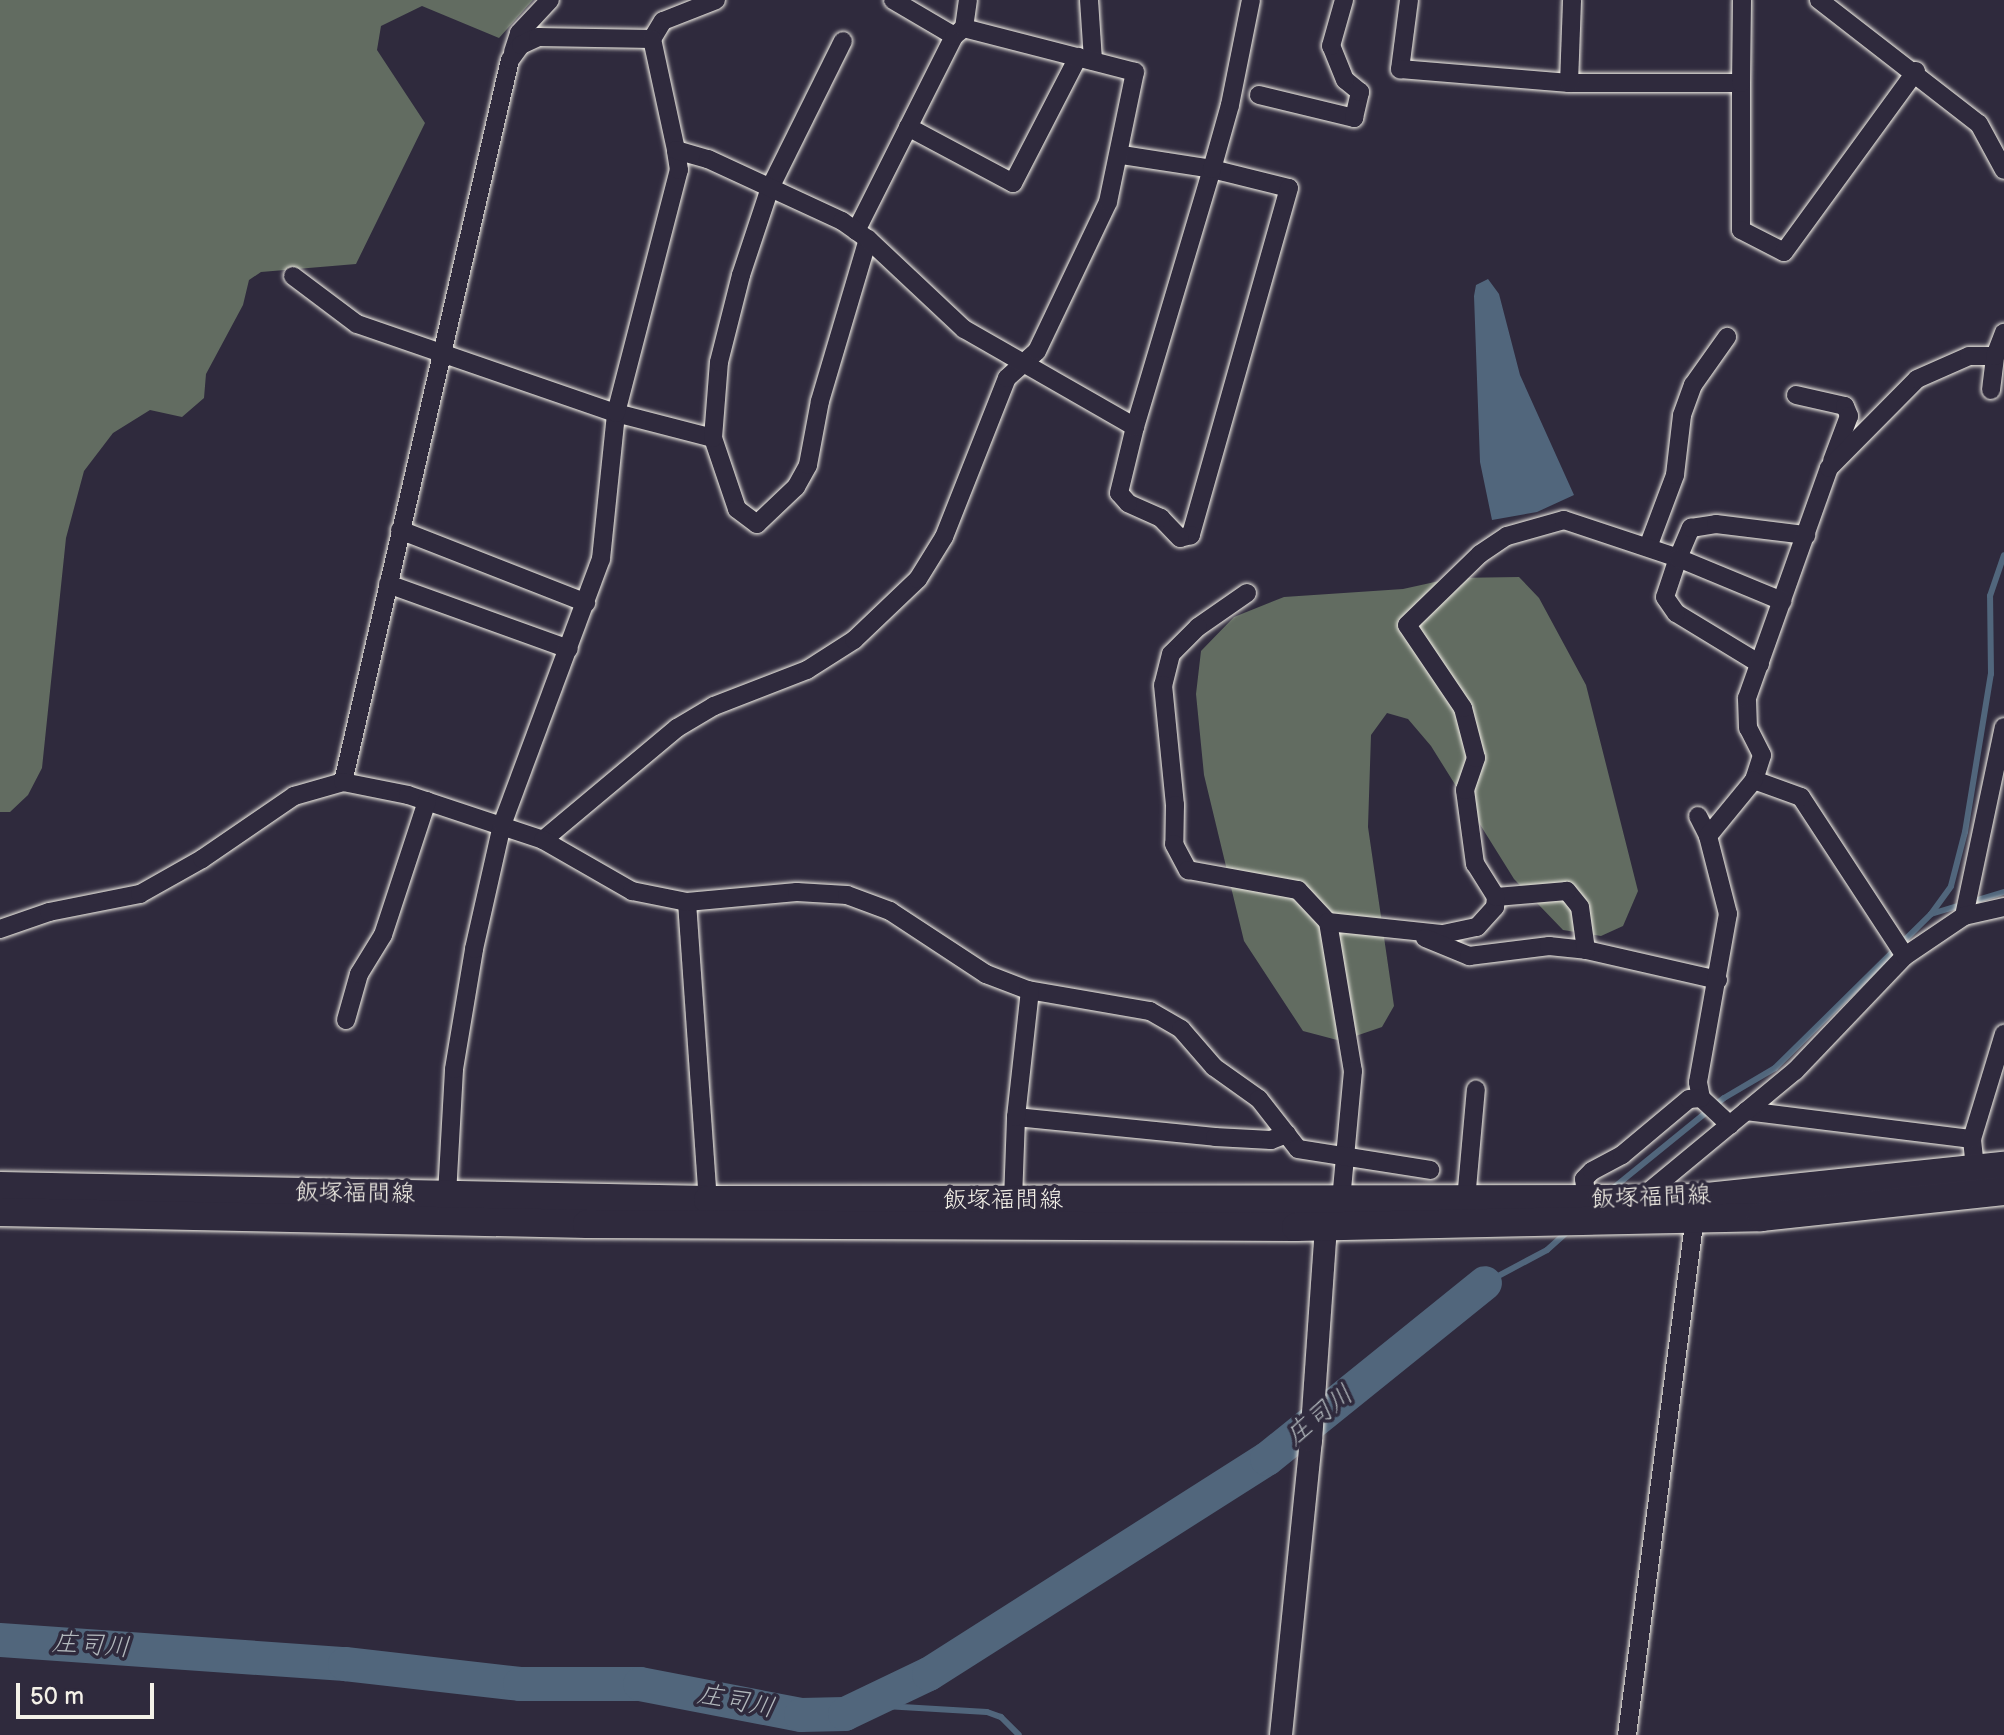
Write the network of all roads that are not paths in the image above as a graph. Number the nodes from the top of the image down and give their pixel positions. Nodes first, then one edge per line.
1 (550, 0) edge
2 (716, 0) edge
3 (893, 0) edge
4 (968, 0) edge
5 (1089, 0) edge
6 (1251, 0) edge
7 (1344, 0) edge
8 (1409, 0) edge
9 (1572, 0) edge
10 (1742, 0) edge
11 (1819, 0) edge
12 (959, 32) junction
13 (652, 39) junction
14 (843, 41) dead end
15 (1086, 59) junction
16 (510, 60) junction
17 (1916, 71) junction
18 (1569, 83) junction
19 (1741, 83) junction
20 (1259, 95) dead end
21 (908, 127) junction
22 (676, 150) junction
23 (1122, 155) junction
24 (1212, 169) junction
25 (2004, 170) edge
26 (770, 188) junction
27 (862, 235) junction
28 (293, 276) dead end
29 (2004, 333) edge
30 (1727, 337) dead end
31 (440, 353) junction
32 (1995, 356) junction
33 (1022, 364) junction
34 (1991, 390) dead end
35 (1796, 395) dead end
36 (616, 413) junction
37 (1135, 427) junction
38 (713, 438) junction
39 (1829, 468) junction
40 (400, 530) junction
41 (1806, 535) junction
42 (1648, 547) junction
43 (1678, 558) junction
44 (388, 584) junction
45 (1247, 593) dead end
46 (1782, 601) junction
47 (586, 603) junction
48 (569, 649) junction
49 (1760, 664) junction
50 (2004, 727) edge
51 (1754, 780) junction
52 (343, 782) junction
53 (427, 801) junction
54 (1698, 816) dead end
55 (502, 825) junction
56 (1996, 827) edge
57 (1708, 836) junction
58 (543, 840) junction
59 (1496, 897) junction
60 (687, 902) junction
61 (2004, 907) edge
62 (1964, 916) junction
63 (1328, 922) junction
64 (0, 929) edge
65 (1416, 934) junction
66 (1586, 950) junction
67 (1905, 956) junction
68 (1718, 980) junction
69 (1030, 991) junction
70 (346, 1020) dead end
71 (2004, 1034) edge
72 (1476, 1089) dead end
73 (1701, 1098) junction
74 (1746, 1111) junction
75 (1016, 1117) junction
76 (1730, 1125) junction
77 (1287, 1134) junction
78 (1972, 1139) junction
79 (1348, 1158) junction
80 (2004, 1166) edge
81 (1975, 1168) junction
82 (1430, 1170) dead end
83 (0, 1186) edge
84 (2004, 1191) edge
85 (447, 1195) junction
86 (1640, 1199) junction
87 (708, 1200) junction
88 (1013, 1200) junction
89 (1466, 1200) junction
90 (1587, 1200) junction
91 (1331, 1209) junction
92 (1696, 1209) junction
93 (0, 1212) edge
94 (1281, 1735) edge
95 (1627, 1735) edge

1 - 16 street
2 - 13 street
3 - 12 street
4 - 12 street
5 - 15 street
6 - 24 street
7 - 20 street
8 - 18 street
9 - 18 street
10 - 19 street
11 - 17 street
12 - 15 street
12 - 21 street
13 - 16 street
13 - 22 street
14 - 26 street
15 - 21 street
15 - 23 street
16 - 31 street
17 - 19 street
17 - 25 street
18 - 19 street
21 - 27 street
22 - 26 street
22 - 36 street
23 - 24 street
23 - 33 street
24 - 37 street
24 - 37 street
26 - 27 street
26 - 38 street
27 - 33 street
27 - 38 street
28 - 31 street
29 - 32 street
30 - 42 street
31 - 36 street
31 - 40 street
32 - 34 street
32 - 39 street
33 - 37 street
33 - 58 street
35 - 39 street
36 - 38 street
36 - 47 street
39 - 41 street
40 - 44 street
40 - 47 street
41 - 43 street
41 - 46 street
42 - 43 street
42 - 59 street
43 - 46 street
43 - 49 street
44 - 48 street
44 - 52 street
45 - 63 street
46 - 49 street
47 - 48 street
48 - 55 street
49 - 51 street
50 - 56 street
51 - 57 street
51 - 67 street
52 - 53 street
52 - 64 street
53 - 55 street
53 - 70 street
54 - 57 street
55 - 58 street
55 - 85 street
56 - 62 street
57 - 68 street
58 - 60 street
59 - 65 street
59 - 66 street
60 - 69 street
60 - 87 street
61 - 62 street
62 - 67 street
63 - 65 street
63 - 79 street
65 - 66 street
66 - 68 street
67 - 74 street
68 - 73 street
69 - 75 street
69 - 77 street
71 - 78 street
72 - 89 street
73 - 76 street
73 - 90 street
74 - 76 street
74 - 78 street
75 - 77 street
75 - 88 street
76 - 86 street
77 - 79 street
78 - 81 street
79 - 82 street
79 - 91 street
80 - 81 main road, 飯塚福間線
81 - 92 main road, 飯塚福間線
83 - 85 main road, 飯塚福間線
84 - 92 main road, 飯塚福間線
85 - 87 main road, 飯塚福間線
86 - 90 main road, 飯塚福間線
86 - 92 main road, 飯塚福間線
87 - 88 main road, 飯塚福間線
88 - 91 main road, 飯塚福間線
89 - 90 main road, 飯塚福間線
89 - 91 main road, 飯塚福間線
91 - 92 main road, 飯塚福間線
91 - 93 main road, 飯塚福間線
91 - 94 street
92 - 95 street

